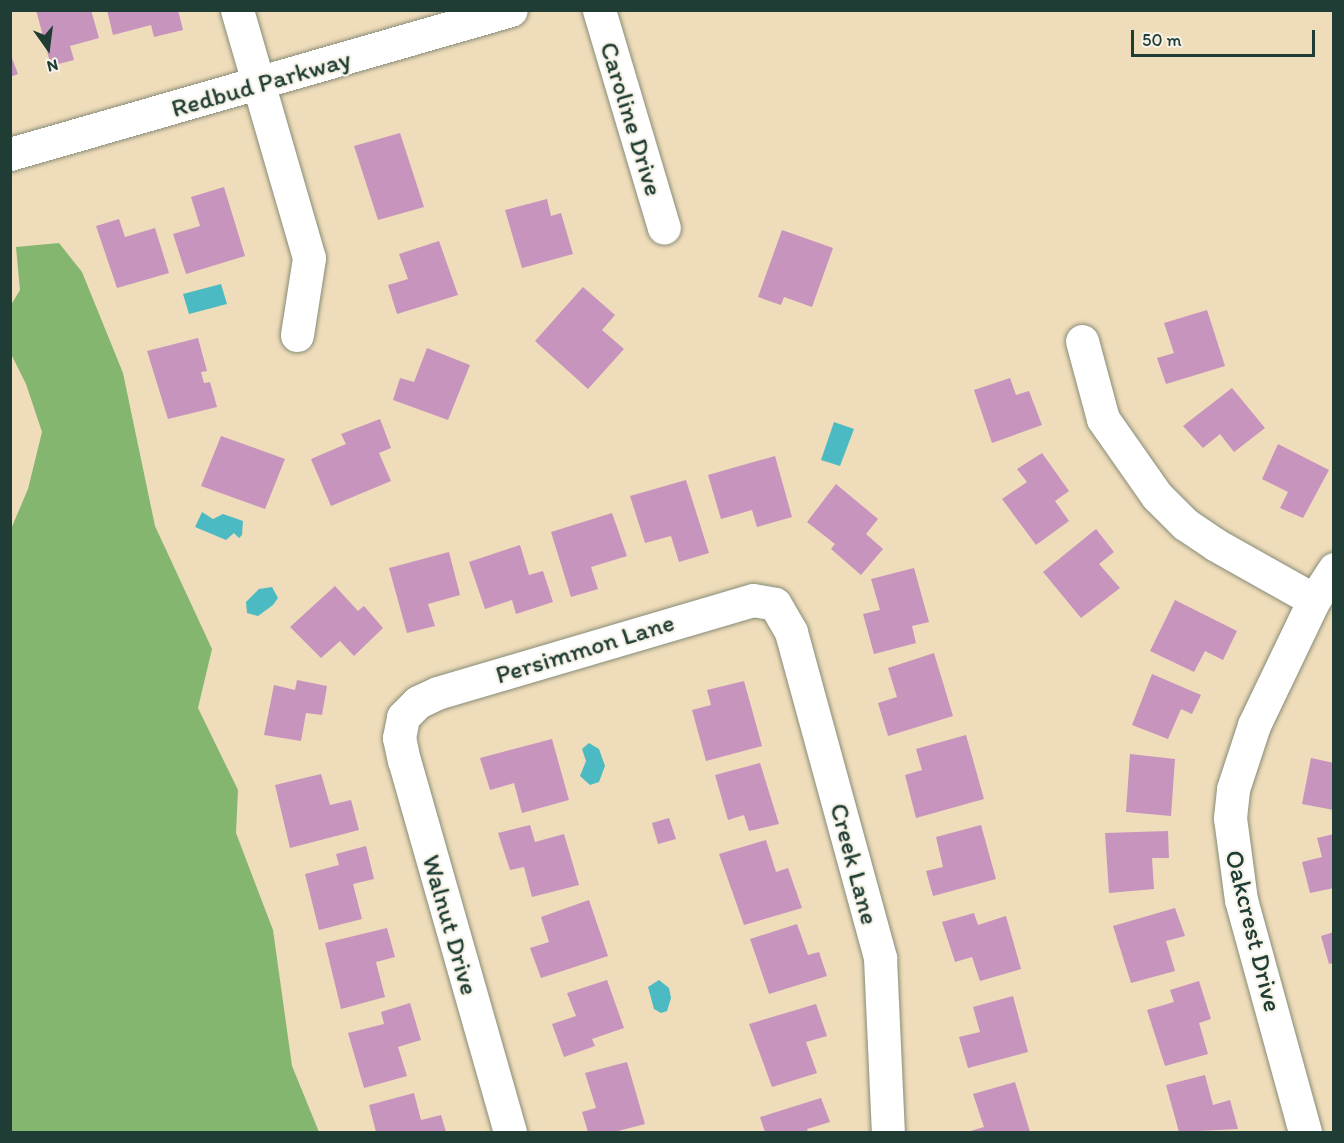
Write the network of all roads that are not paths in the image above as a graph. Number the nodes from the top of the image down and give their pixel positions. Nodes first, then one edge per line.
1 (237, 10) edge
2 (511, 10) edge
3 (599, 10) edge
4 (259, 86) junction
5 (10, 154) edge
6 (664, 228) dead end
7 (297, 335) dead end
8 (1082, 341) dead end
9 (1334, 569) edge
10 (1314, 600) junction
11 (775, 604) joint
12 (403, 717) joint
13 (510, 1132) edge
14 (888, 1132) edge
15 (1305, 1132) edge

1 - 4 street
2 - 4 street, Redbud Parkway
3 - 6 street, Caroline Drive
4 - 5 street, Redbud Parkway
4 - 7 street
8 - 10 street
9 - 10 street, Oakcrest Drive
10 - 15 street, Oakcrest Drive
11 - 12 street, Persimmon Lane
11 - 14 street, Creek Lane
12 - 13 street, Walnut Drive

